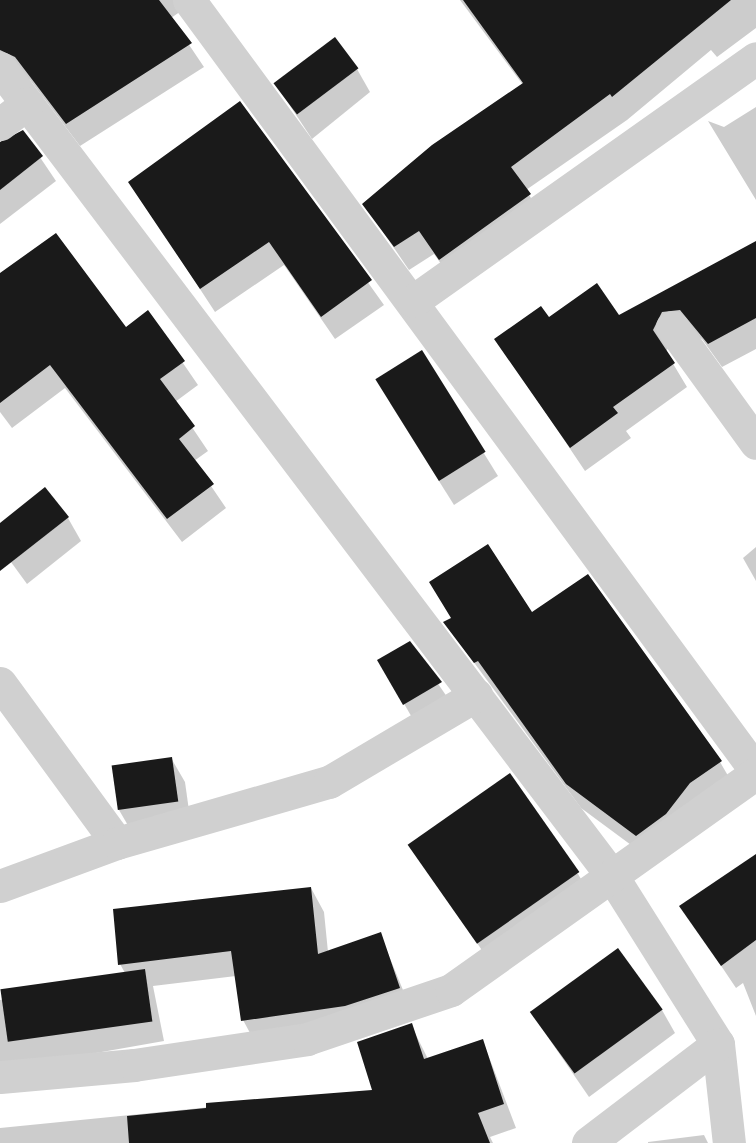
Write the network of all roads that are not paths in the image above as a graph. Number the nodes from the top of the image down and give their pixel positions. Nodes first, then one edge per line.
1 (189, 0) edge
2 (756, 58) edge
3 (0, 68) edge
4 (27, 104) junction
5 (0, 123) edge
6 (413, 301) junction
7 (672, 327) dead end
8 (756, 443) edge
9 (0, 683) edge
10 (476, 695) junction
11 (756, 772) edge
12 (117, 843) junction
13 (612, 876) junction
14 (0, 886) edge
15 (718, 1044) junction
16 (0, 1077) edge
17 (588, 1143) edge
18 (729, 1143) edge

1 - 6 street
2 - 6 street
3 - 4 street
4 - 5 street
4 - 10 street
6 - 11 street
7 - 8 street
9 - 12 street
10 - 12 street
10 - 13 street
11 - 13 street
12 - 14 street
13 - 15 street
13 - 16 street
15 - 17 street
15 - 18 street

